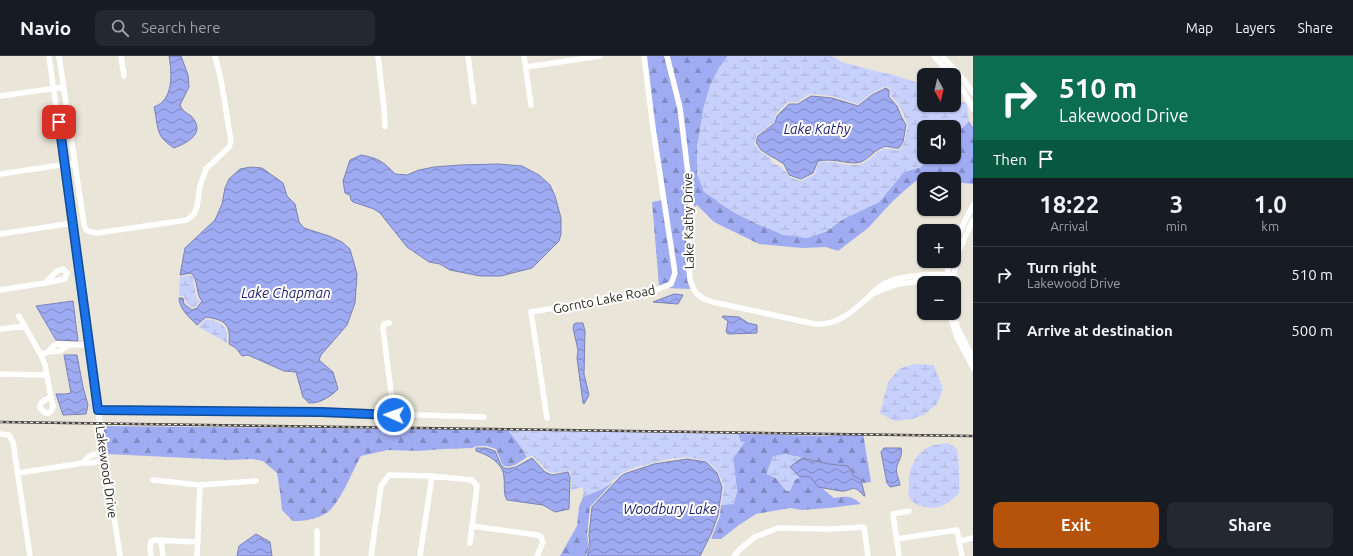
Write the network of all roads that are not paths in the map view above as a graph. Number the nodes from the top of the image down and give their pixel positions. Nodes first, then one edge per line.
1 (49, 56) edge
2 (59, 56) edge
3 (121, 56) edge
4 (215, 56) edge
5 (378, 56) edge
6 (468, 56) edge
7 (524, 56) edge
8 (600, 56) edge
9 (644, 56) edge
10 (666, 56) edge
11 (934, 56) edge
12 (942, 56) edge
13 (526, 67) junction
14 (945, 68) edge
15 (124, 76) dead end
16 (64, 87) junction
17 (54, 88) junction
18 (961, 88) edge
19 (973, 93) edge
20 (0, 96) edge
21 (474, 102) dead end
22 (531, 105) dead end
23 (973, 109) edge
24 (384, 126) dead end
25 (75, 162) junction
26 (64, 164) junction
27 (0, 174) edge
28 (973, 205) edge
29 (973, 220) edge
30 (73, 223) junction
31 (961, 229) edge
32 (0, 234) edge
33 (917, 276) edge
34 (921, 276) edge
35 (936, 276) edge
36 (953, 276) edge
37 (45, 283) dead end
38 (0, 290) edge
39 (19, 316) dead end
40 (951, 320) edge
41 (955, 320) edge
42 (389, 323) dead end
43 (25, 326) junction
44 (0, 329) edge
45 (90, 344) junction
46 (41, 355) junction
47 (973, 358) edge
48 (973, 368) edge
49 (0, 374) edge
50 (46, 374) junction
51 (51, 397) dead end
52 (98, 410) junction
53 (394, 415) junction
54 (484, 418) dead end
55 (547, 418) dead end
56 (0, 434) edge
57 (104, 453) junction
58 (105, 460) junction
59 (84, 463) junction
60 (18, 473) junction
61 (432, 476) junction
62 (153, 480) dead end
63 (256, 481) dead end
64 (200, 485) junction
65 (909, 511) dead end
66 (472, 526) junction
67 (317, 531) dead end
68 (973, 538) edge
69 (896, 539) junction
70 (161, 541) junction
71 (960, 541) junction
72 (198, 542) junction
73 (470, 543) dead end
74 (30, 556) edge
75 (120, 556) edge
76 (152, 556) edge
77 (163, 556) edge
78 (197, 556) edge
79 (316, 556) edge
80 (371, 556) edge
81 (420, 556) edge
82 (537, 556) edge
83 (734, 556) edge
84 (868, 556) edge
85 (899, 556) edge
86 (962, 556) edge

1 - 17 street, Lakewood Drive
2 - 16 street
3 - 15 street
4 - 25 street
5 - 24 street
6 - 21 street
7 - 13 street
8 - 13 street
9 - 55 street, Gornto Lake Road
10 - 33 street, Lake Kathy Drive
11 - 14 street
12 - 19 street
13 - 22 street
16 - 17 street
16 - 25 street
17 - 20 street
17 - 26 street, Lakewood Drive
18 - 23 street
25 - 26 street
26 - 27 street
26 - 30 street, Lakewood Drive
28 - 31 street
29 - 36 street
30 - 32 street
30 - 45 street, Lakewood Drive
34 - 35 street, Lake Kathy Drive
37 - 38 street
39 - 43 street
40 - 48 street
41 - 47 street
42 - 53 street
43 - 44 street
43 - 46 street
45 - 46 street
45 - 52 street, Lakewood Drive
46 - 50 street
49 - 50 street
50 - 51 street
52 - 53 street
52 - 57 street, Lakewood Drive
53 - 54 street
56 - 60 street
57 - 58 street, Lakewood Drive
57 - 59 street
58 - 59 street
58 - 75 street, Lakewood Drive
59 - 60 street
60 - 74 street
61 - 66 street
61 - 80 street
61 - 81 street
62 - 64 street
63 - 64 street
64 - 72 street
65 - 69 street
66 - 73 street
66 - 82 street
67 - 79 street
68 - 71 street
69 - 71 street
69 - 85 street
70 - 72 street
70 - 76 street
70 - 77 street
71 - 86 street
72 - 78 street
83 - 84 street

